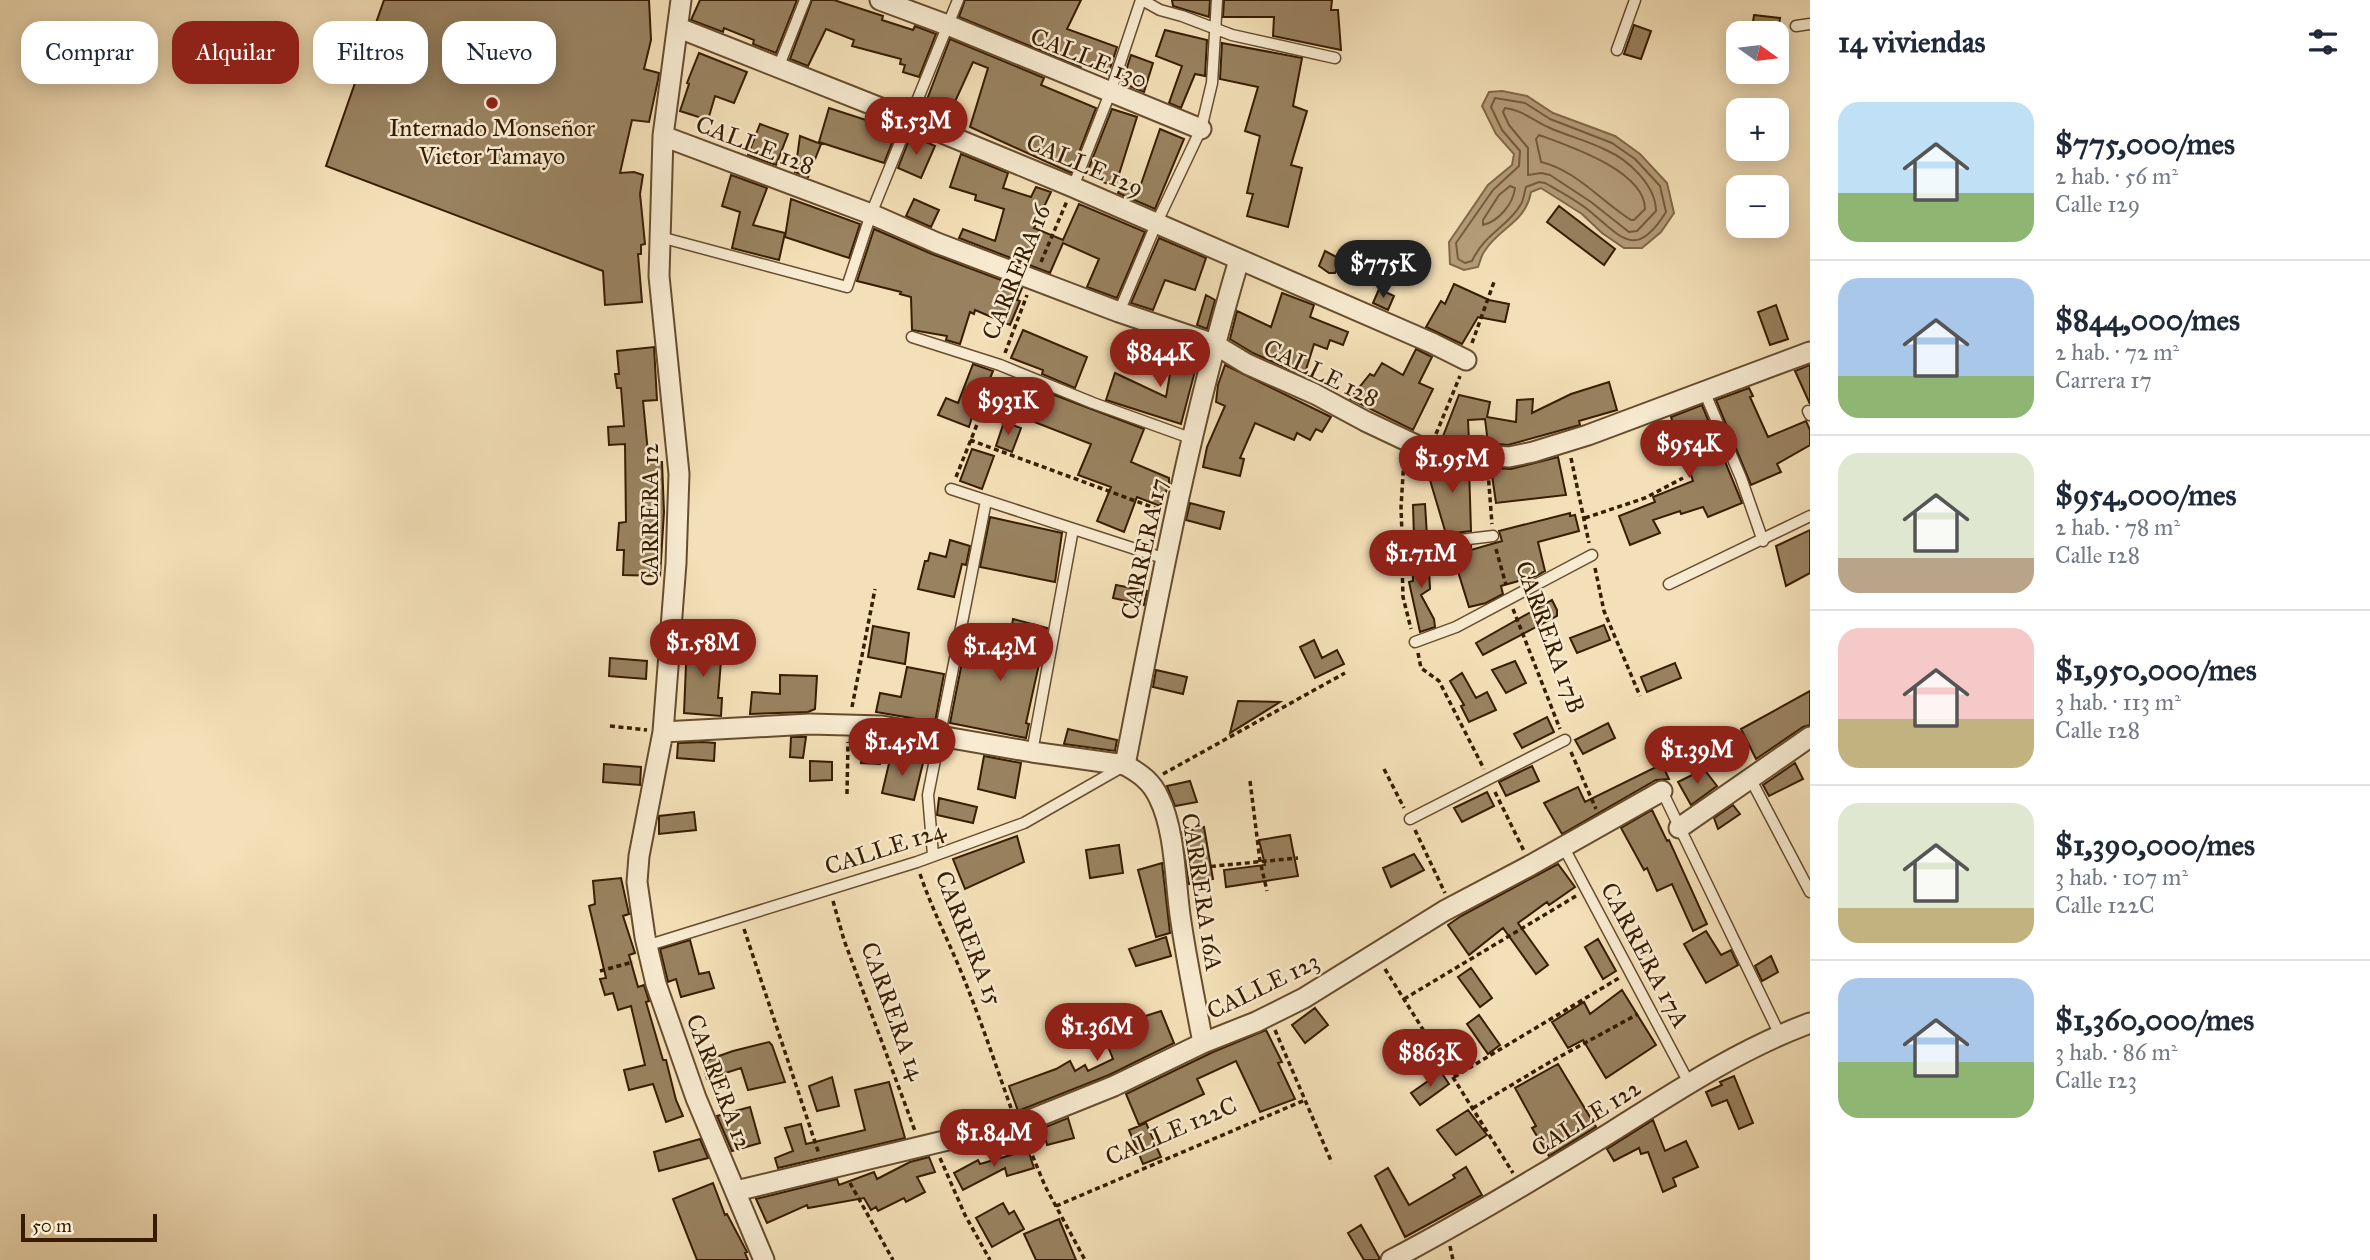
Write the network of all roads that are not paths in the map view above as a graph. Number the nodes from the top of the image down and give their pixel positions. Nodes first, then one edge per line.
1 (681, 0) edge
2 (805, 0) edge
3 (880, 0) edge
4 (958, 0) edge
5 (1141, 0) edge
6 (1217, 0) edge
7 (1635, 0) edge
8 (1810, 24) edge
9 (950, 26) junction
10 (1796, 26) dead end
11 (679, 29) junction
12 (1216, 29) junction
13 (1617, 50) dead end
14 (1335, 58) dead end
15 (778, 68) junction
16 (1110, 93) junction
17 (911, 120) junction
18 (1201, 129) junction
19 (663, 136) junction
20 (1073, 187) junction
21 (871, 214) junction
22 (1157, 222) junction
23 (660, 237) junction
24 (1239, 260) junction
25 (1119, 312) junction
26 (912, 337) dead end
27 (1214, 344) junction
28 (1810, 352) edge
29 (1466, 360) dead end
30 (1704, 391) junction
31 (1193, 439) junction
32 (951, 489) road end
33 (986, 501) junction
34 (1810, 516) edge
35 (1073, 529) junction
36 (1493, 536) road end
37 (1763, 541) junction
38 (1402, 547) dead end
39 (1592, 555) road end
40 (1166, 559) junction
41 (1669, 584) dead end
42 (1415, 642) dead end
43 (663, 732) junction
44 (939, 735) junction
45 (1810, 737) edge
46 (1565, 740) road end
47 (1032, 752) junction
48 (1125, 765) junction
49 (1750, 778) junction
50 (1662, 791) joint
51 (1410, 819) road end
52 (1679, 828) junction
53 (1563, 846) junction
54 (933, 855) junction
55 (1810, 892) edge
56 (648, 952) junction
57 (1810, 1023) edge
58 (1780, 1035) junction
59 (1203, 1043) junction
60 (1689, 1083) junction
61 (736, 1191) junction
62 (764, 1260) edge
63 (1391, 1260) edge

1 - 11 street, CARRERA 12
2 - 15 lane
3 - 9 street, CALLE 130
4 - 9 lane
5 - 12 lane
5 - 16 lane
6 - 12 lane
7 - 13 lane
8 - 10 lane
9 - 16 street, CALLE 130
9 - 17 lane
11 - 15 street, CALLE 129
11 - 19 street, CARRERA 12
12 - 14 lane
12 - 18 lane
15 - 17 street, CALLE 129
16 - 18 street, CALLE 130
16 - 20 lane
17 - 20 street, CALLE 129
17 - 21 lane
18 - 22 lane
19 - 21 street, CALLE 128
19 - 23 street, CARRERA 12
20 - 22 street, CALLE 129
21 - 23 lane
21 - 25 street, CALLE 128
22 - 24 street, CALLE 129
22 - 25 lane
23 - 43 street, CARRERA 12
24 - 27 street, CARRERA 17
24 - 29 street, CALLE 129
25 - 27 street, CALLE 128
26 - 31 lane
27 - 30 street, CALLE 128
27 - 31 street, CARRERA 17
28 - 30 street, CALLE 128
30 - 37 lane
31 - 40 street, CARRERA 17
32 - 33 lane
33 - 35 lane
33 - 44 lane, CARRERA 15
34 - 37 lane
35 - 40 lane
35 - 47 lane
36 - 38 lane
37 - 41 lane
39 - 42 lane
40 - 48 street, CARRERA 17
43 - 44 street
43 - 56 street, CARRERA 12
44 - 47 street
44 - 54 lane, CARRERA 15
45 - 49 street
46 - 51 lane
47 - 48 street
48 - 54 lane, CALLE 124
48 - 59 street, CARRERA 16A
49 - 52 street
49 - 55 lane
50 - 52 lane
50 - 53 street, CALLE 123
52 - 58 lane
53 - 59 street, CALLE 123
53 - 60 lane, CARRERA 17A
54 - 56 lane, CALLE 124
56 - 61 street, CARRERA 12
57 - 58 street, CALLE 122
58 - 60 street, CALLE 122
59 - 61 street, CALLE 123
60 - 63 street, CALLE 122
61 - 62 street, CARRERA 12

